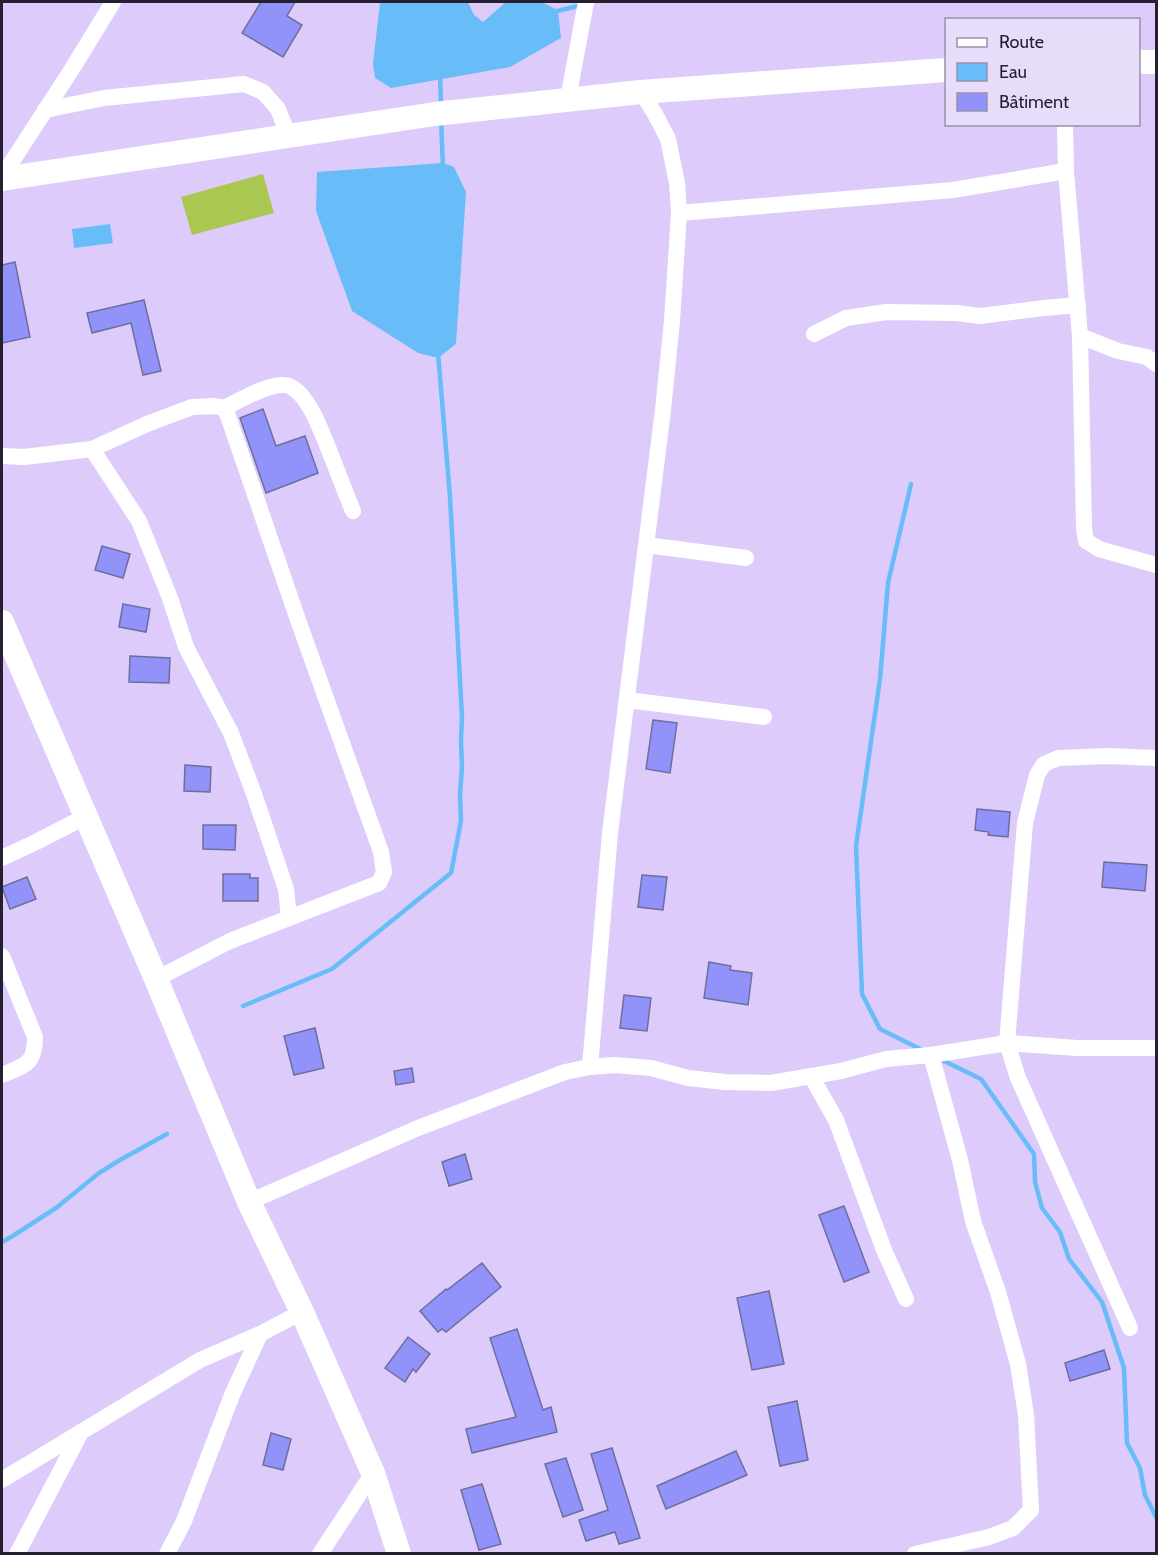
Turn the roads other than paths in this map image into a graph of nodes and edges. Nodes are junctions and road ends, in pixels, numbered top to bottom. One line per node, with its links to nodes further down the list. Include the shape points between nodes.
1 (113, 2): 8 (street)
2 (586, 2): 7 (street)
3 (1140, 62): 4 (main road)
4 (1156, 62)
5 (945, 70): 6 (main road)
6 (641, 92): 7 (main road); 13 (street, via 668,139)
7 (568, 99): 10 (main road)
8 (45, 110): 10 (street, via 104,98 244,84 263,92 278,109); 12 (street)
9 (1065, 126): 11 (street)
10 (288, 135): 12 (main road)
11 (1066, 171): 13 (street, via 953,189); 14 (street)
12 (2, 178)
13 (679, 213): 22 (street, via 670,343)
14 (1078, 305): 15 (street, via 980,316 886,312 846,318); 16 (street)
15 (814, 334)
16 (1080, 336): 17 (street, via 1147,357); 24 (street, via 1086,541 1099,549)
17 (1156, 364)
18 (224, 408): 19 (street, via 192,407); 21 (street, via 258,391 290,386 314,415); 31 (street, via 381,852 384,872 379,883)
19 (92, 449): 20 (street, via 24,458); 31 (street, via 139,521 186,647 231,734 286,889)
20 (2, 456)
21 (353, 511)
22 (646, 545): 23 (street); 26 (street)
23 (746, 558)
24 (1156, 565)
25 (2, 622): 29 (main road)
26 (627, 700): 27 (street); 37 (street, via 610,833)
27 (764, 717)
28 (1156, 758): 34 (street, via 1058,759 1044,764 1037,775 1025,823)
29 (85, 817): 30 (street); 33 (main road)
30 (2, 858)
31 (289, 918): 33 (street, via 230,940)
32 (2, 956): 38 (street, via 34,1037 35,1051 29,1062)
33 (156, 979): 40 (main road)
34 (1006, 1044): 35 (street); 36 (street); 43 (street)
35 (1156, 1048)
36 (931, 1055): 39 (street, via 886,1059); 52 (street, via 973,1221 1018,1364 1026,1415 1031,1510 1013,1528)
37 (590, 1067): 39 (street, via 651,1068 725,1082 771,1083); 40 (street, via 565,1072 418,1128)
38 (2, 1075)
39 (811, 1076): 41 (street, via 836,1120)
40 (249, 1202): 42 (main road)
41 (906, 1299)
42 (302, 1312): 44 (street); 46 (main road)
43 (1130, 1328)
44 (260, 1334): 45 (street, via 200,1360); 49 (street)
45 (81, 1431): 47 (street); 48 (street)
46 (373, 1473): 50 (street); 51 (main road)
47 (2, 1480)
48 (17, 1554)
49 (167, 1554)
50 (320, 1554)
51 (399, 1554)
52 (915, 1554)

